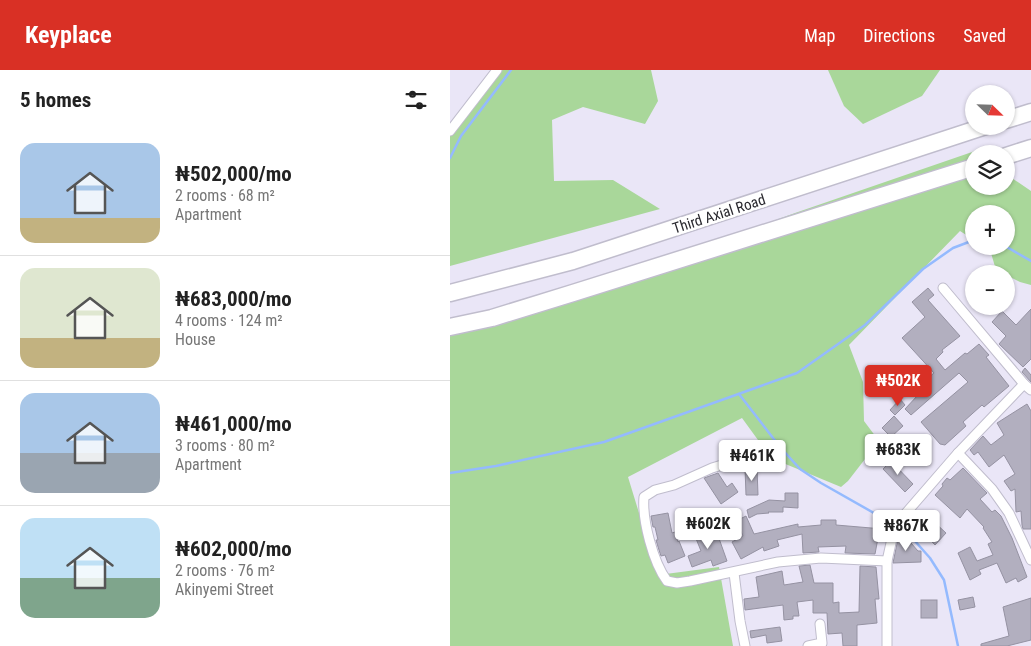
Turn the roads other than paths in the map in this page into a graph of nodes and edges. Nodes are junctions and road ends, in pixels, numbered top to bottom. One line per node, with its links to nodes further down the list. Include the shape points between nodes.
1 (497, 70): 4 (street)
2 (1031, 112): 3 (highway)
3 (1015, 117)
4 (450, 131)
5 (965, 133): 10 (highway, Third Axial Road, via 573,261)
6 (1031, 148): 7 (highway)
7 (1015, 153)
8 (965, 169): 11 (highway, Third Axial Road, via 492,318)
9 (943, 288): 12 (street)
10 (450, 293)
11 (450, 327)
12 (1028, 387): 13 (street)
13 (958, 453): 15 (street); 17 (street, via 992,489 1009,513)
14 (748, 457): 19 (street, via 712,468 644,497 650,542 667,581 677,583)
15 (906, 513)
16 (893, 534): 18 (street)
17 (1031, 560)
18 (887, 562): 19 (street, via 821,558 778,562); 23 (street)
19 (734, 573): 21 (street)
20 (820, 624): 22 (street, via 822,643)
21 (745, 646)
22 (808, 646)
23 (887, 646)

